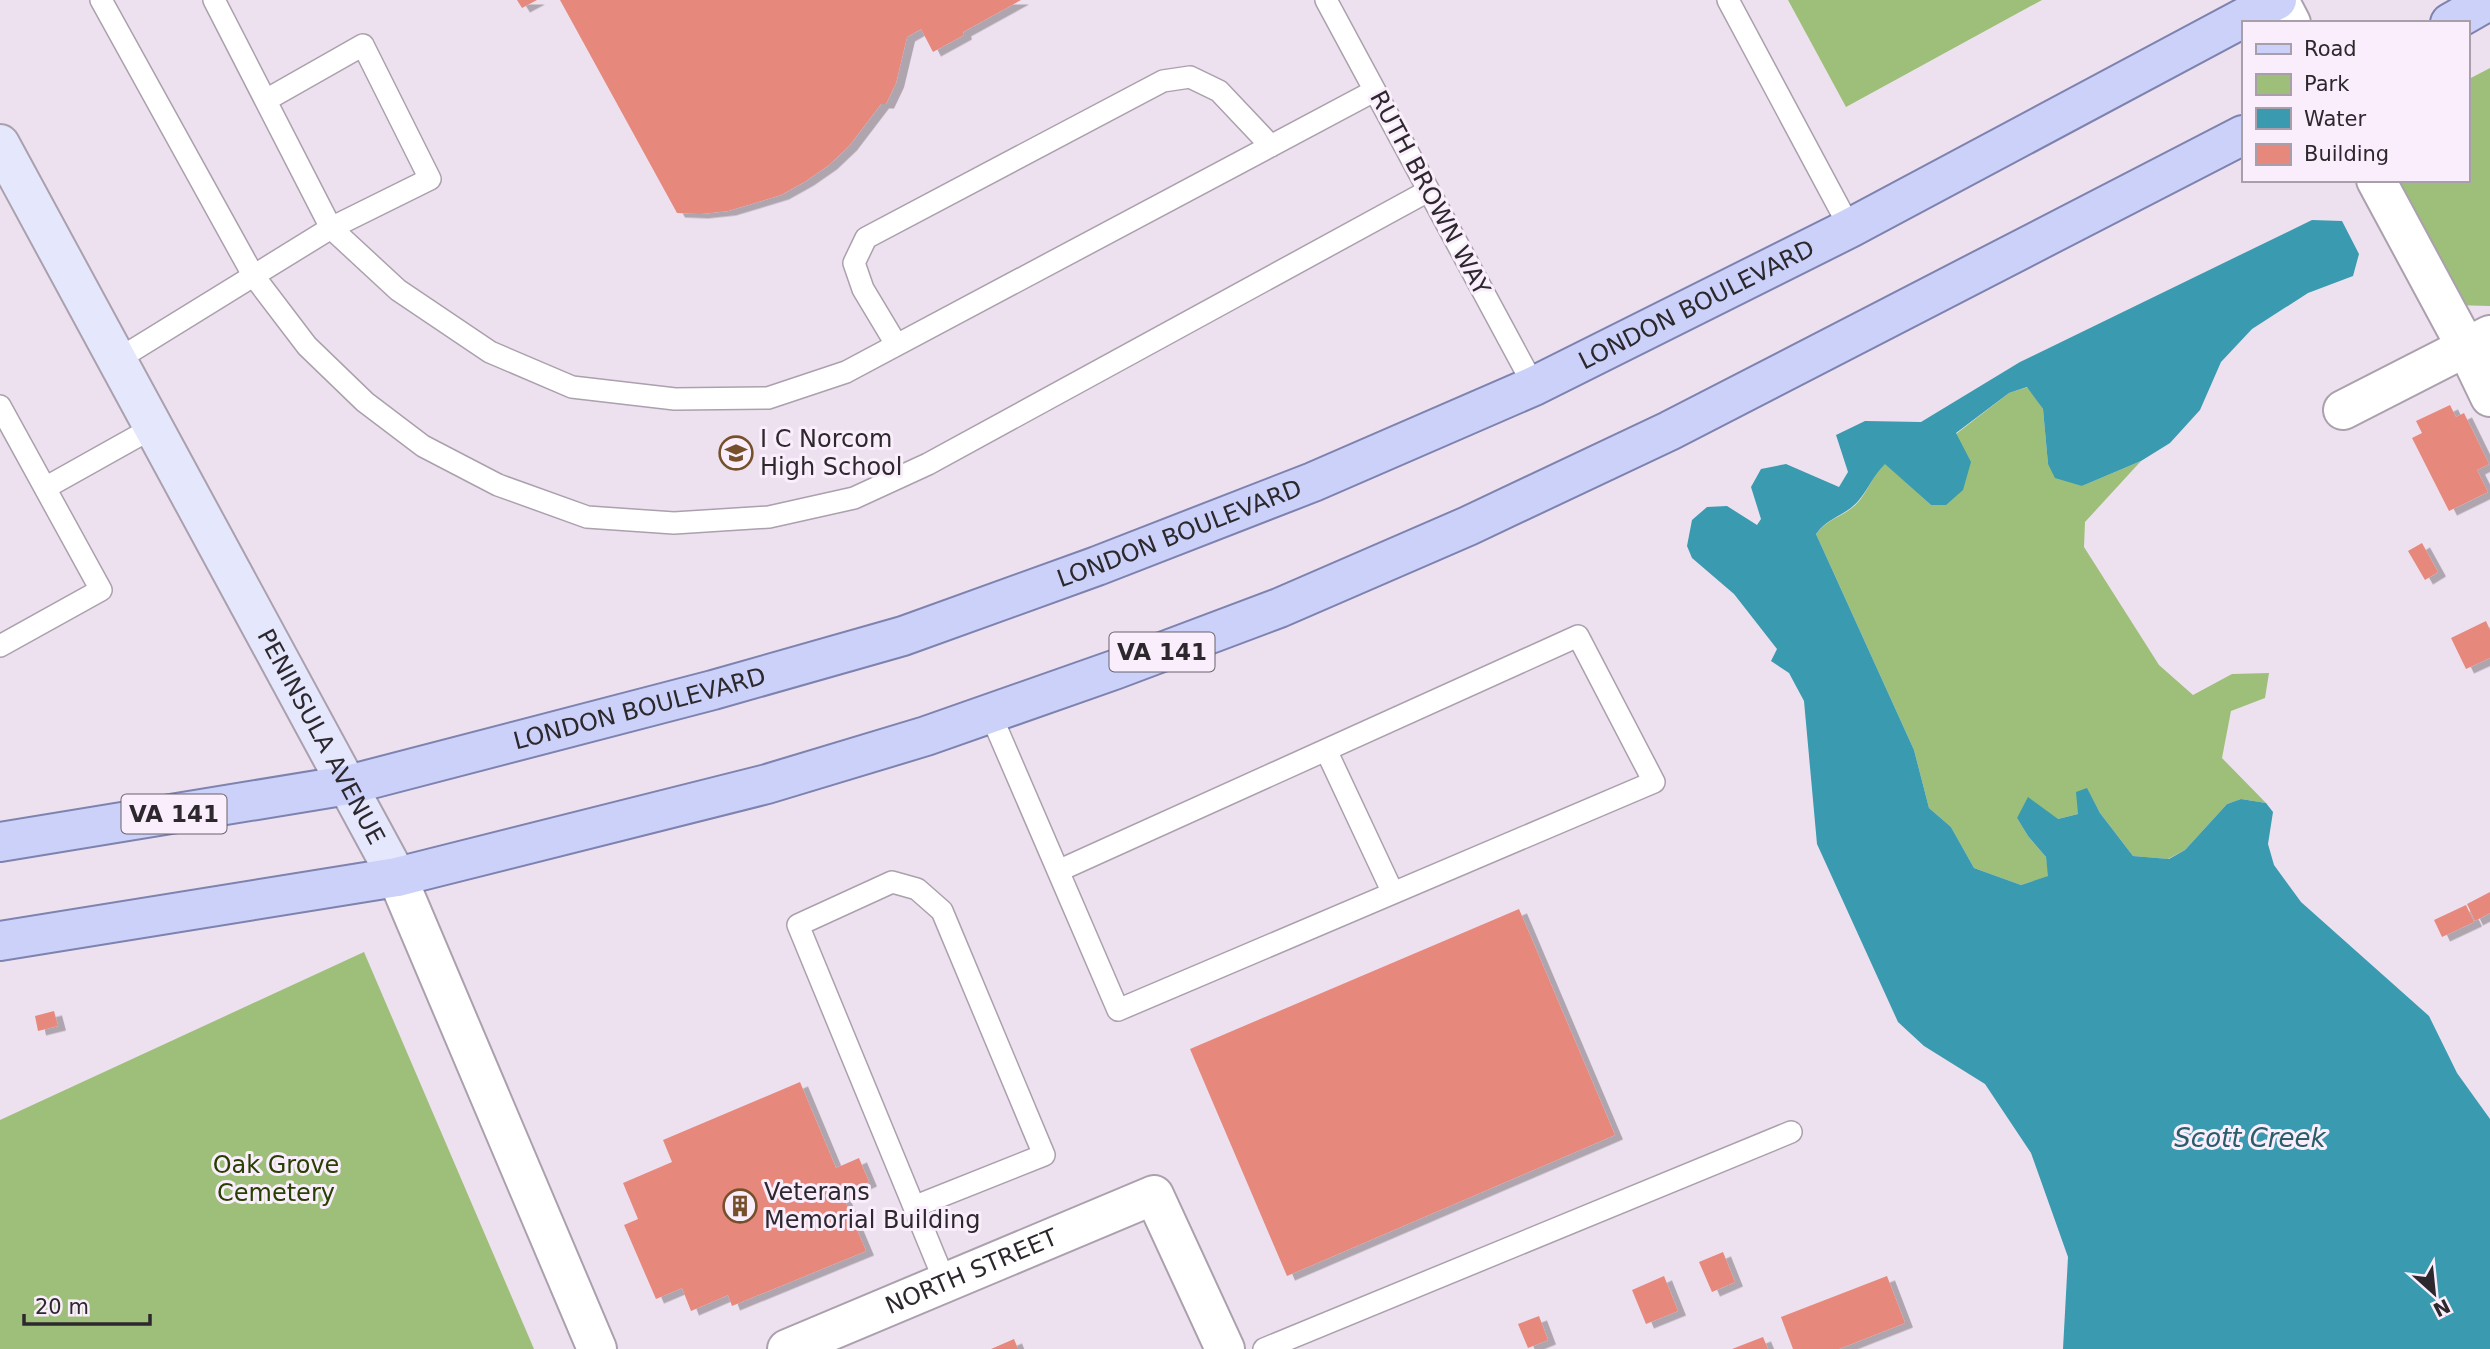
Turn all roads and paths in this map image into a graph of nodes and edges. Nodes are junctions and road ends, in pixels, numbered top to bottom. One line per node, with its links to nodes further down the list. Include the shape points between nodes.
1 (101, 0): 18 (lane)
2 (214, 0): 10 (lane)
3 (1326, 0): 9 (lane, RUTH BROWN WAY)
4 (1728, 0): 17 (lane)
5 (2278, 0): 7 (street); 17 (main road, LONDON BOULEVARD / VA 141)
6 (2490, 0): 8 (main road)
7 (2290, 21)
8 (2453, 21)
9 (1374, 91): 13 (lane); 15 (lane, RUTH BROWN WAY)
10 (266, 100): 16 (lane); 16 (lane, via 363,46 430,179)
11 (2242, 136): 29 (main road, VA 141, via 1669,431 1468,526 1279,608)
12 (0, 145): 21 (street, PENINSULA AVENUE)
13 (1271, 145): 20 (lane); 20 (lane, via 1219,91 1190,77 1163,81 866,237 855,264 863,289)
14 (2377, 182): 19 (street)
15 (1428, 191): 18 (lane, via 928,464 854,498 769,517 674,523 587,517 498,485 423,446 365,402 307,346); 22 (lane, RUTH BROWN WAY)
16 (331, 228): 18 (lane); 20 (lane, via 398,290 490,352 572,387 675,398 768,398 846,372)
17 (1850, 228): 22 (main road, LONDON BOULEVARD / VA 141)
18 (253, 275): 21 (lane)
19 (2478, 341): 23 (street); 25 (street)
20 (896, 344)
21 (117, 360): 26 (street, PENINSULA AVENUE)
22 (1534, 386): 31 (main road, LONDON BOULEVARD / VA 141, via 1313,482 903,636)
23 (2490, 397)
24 (0, 406): 27 (lane)
25 (2343, 410)
26 (154, 427): 27 (lane); 31 (street, PENINSULA AVENUE)
27 (45, 488): 28 (lane, via 101,590)
28 (0, 646)
29 (990, 713): 33 (lane); 34 (main road, VA 141, via 767,784)
30 (1326, 750): 33 (lane); 35 (lane); 35 (lane, via 1578,636 1654,782)
31 (348, 785): 32 (main road, LONDON BOULEVARD / VA 141); 34 (street, PENINSULA AVENUE)
32 (0, 842)
33 (1058, 871): 35 (lane, via 1118,1010)
34 (397, 877): 36 (main road, VA 141); 40 (street, PENINSULA AVENUE)
35 (1393, 893)
36 (0, 941)
37 (1791, 1132): 43 (lane)
38 (916, 1206): 38 (lane, via 798,925 892,882 917,889 942,911 1044,1155); 39 (lane)
39 (946, 1282): 41 (street, NORTH STREET); 42 (street, NORTH STREET, via 1154,1195)
40 (597, 1349)
41 (787, 1349)
42 (1225, 1349)
43 (1264, 1349)

